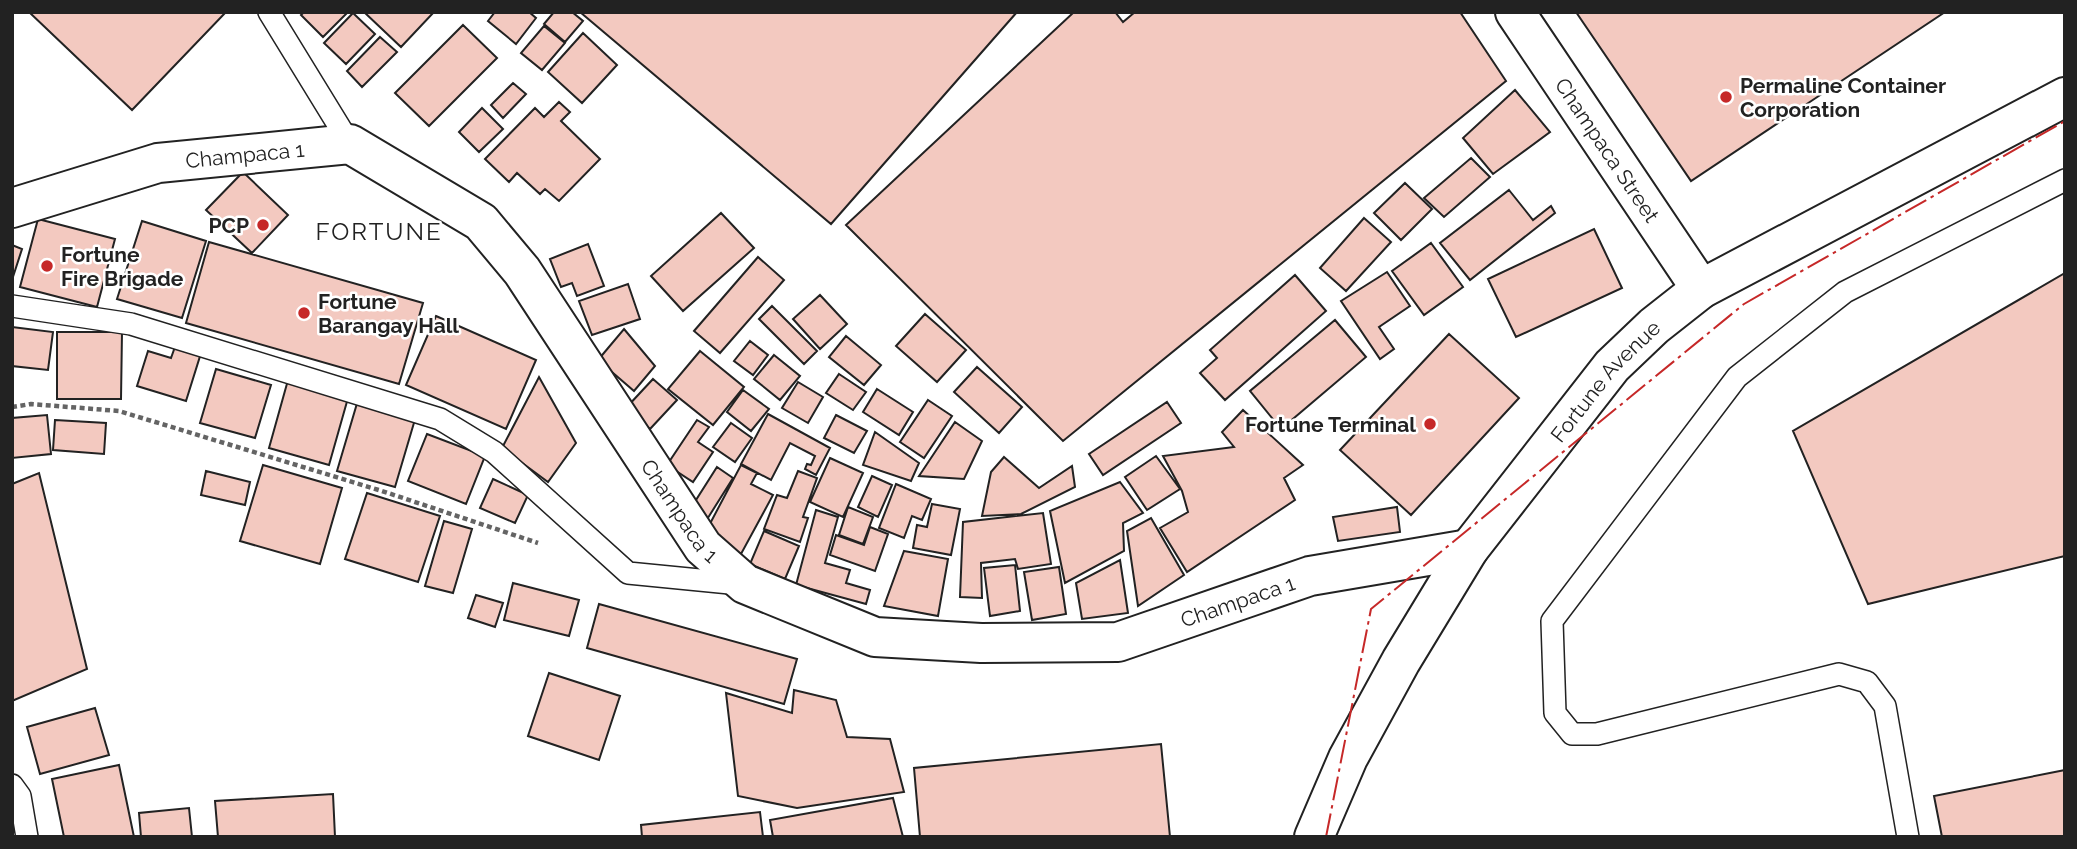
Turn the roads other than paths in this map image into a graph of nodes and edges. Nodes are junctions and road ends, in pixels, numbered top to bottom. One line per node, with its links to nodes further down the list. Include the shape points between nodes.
1 (269, 12): 4 (lane)
2 (1515, 12): 7 (street, Champaca Street)
3 (2065, 97): 7 (street, Fortune Avenue)
4 (350, 144): 6 (street, Champaca 1, via 158,163); 10 (street, Champaca 1, via 481,222 522,271 703,547)
5 (2065, 180): 14 (lane, via 1845,292 1737,377 1552,621 1555,713 1572,734 1597,734 1839,674 1867,682 1885,706)
6 (12, 208)
7 (1700, 289): 9 (street, Fortune Avenue, via 1612,366)
8 (12, 306): 10 (lane, via 131,324 440,419 494,452 628,573)
9 (1469, 549): 10 (street, Champaca 1, via 1310,576 1118,642 981,643 875,637); 13 (street, Fortune Avenue, via 1354,746)
10 (746, 584)
11 (12, 785): 12 (lane, via 20,796)
12 (27, 837)
13 (1314, 837)
14 (1908, 837)

